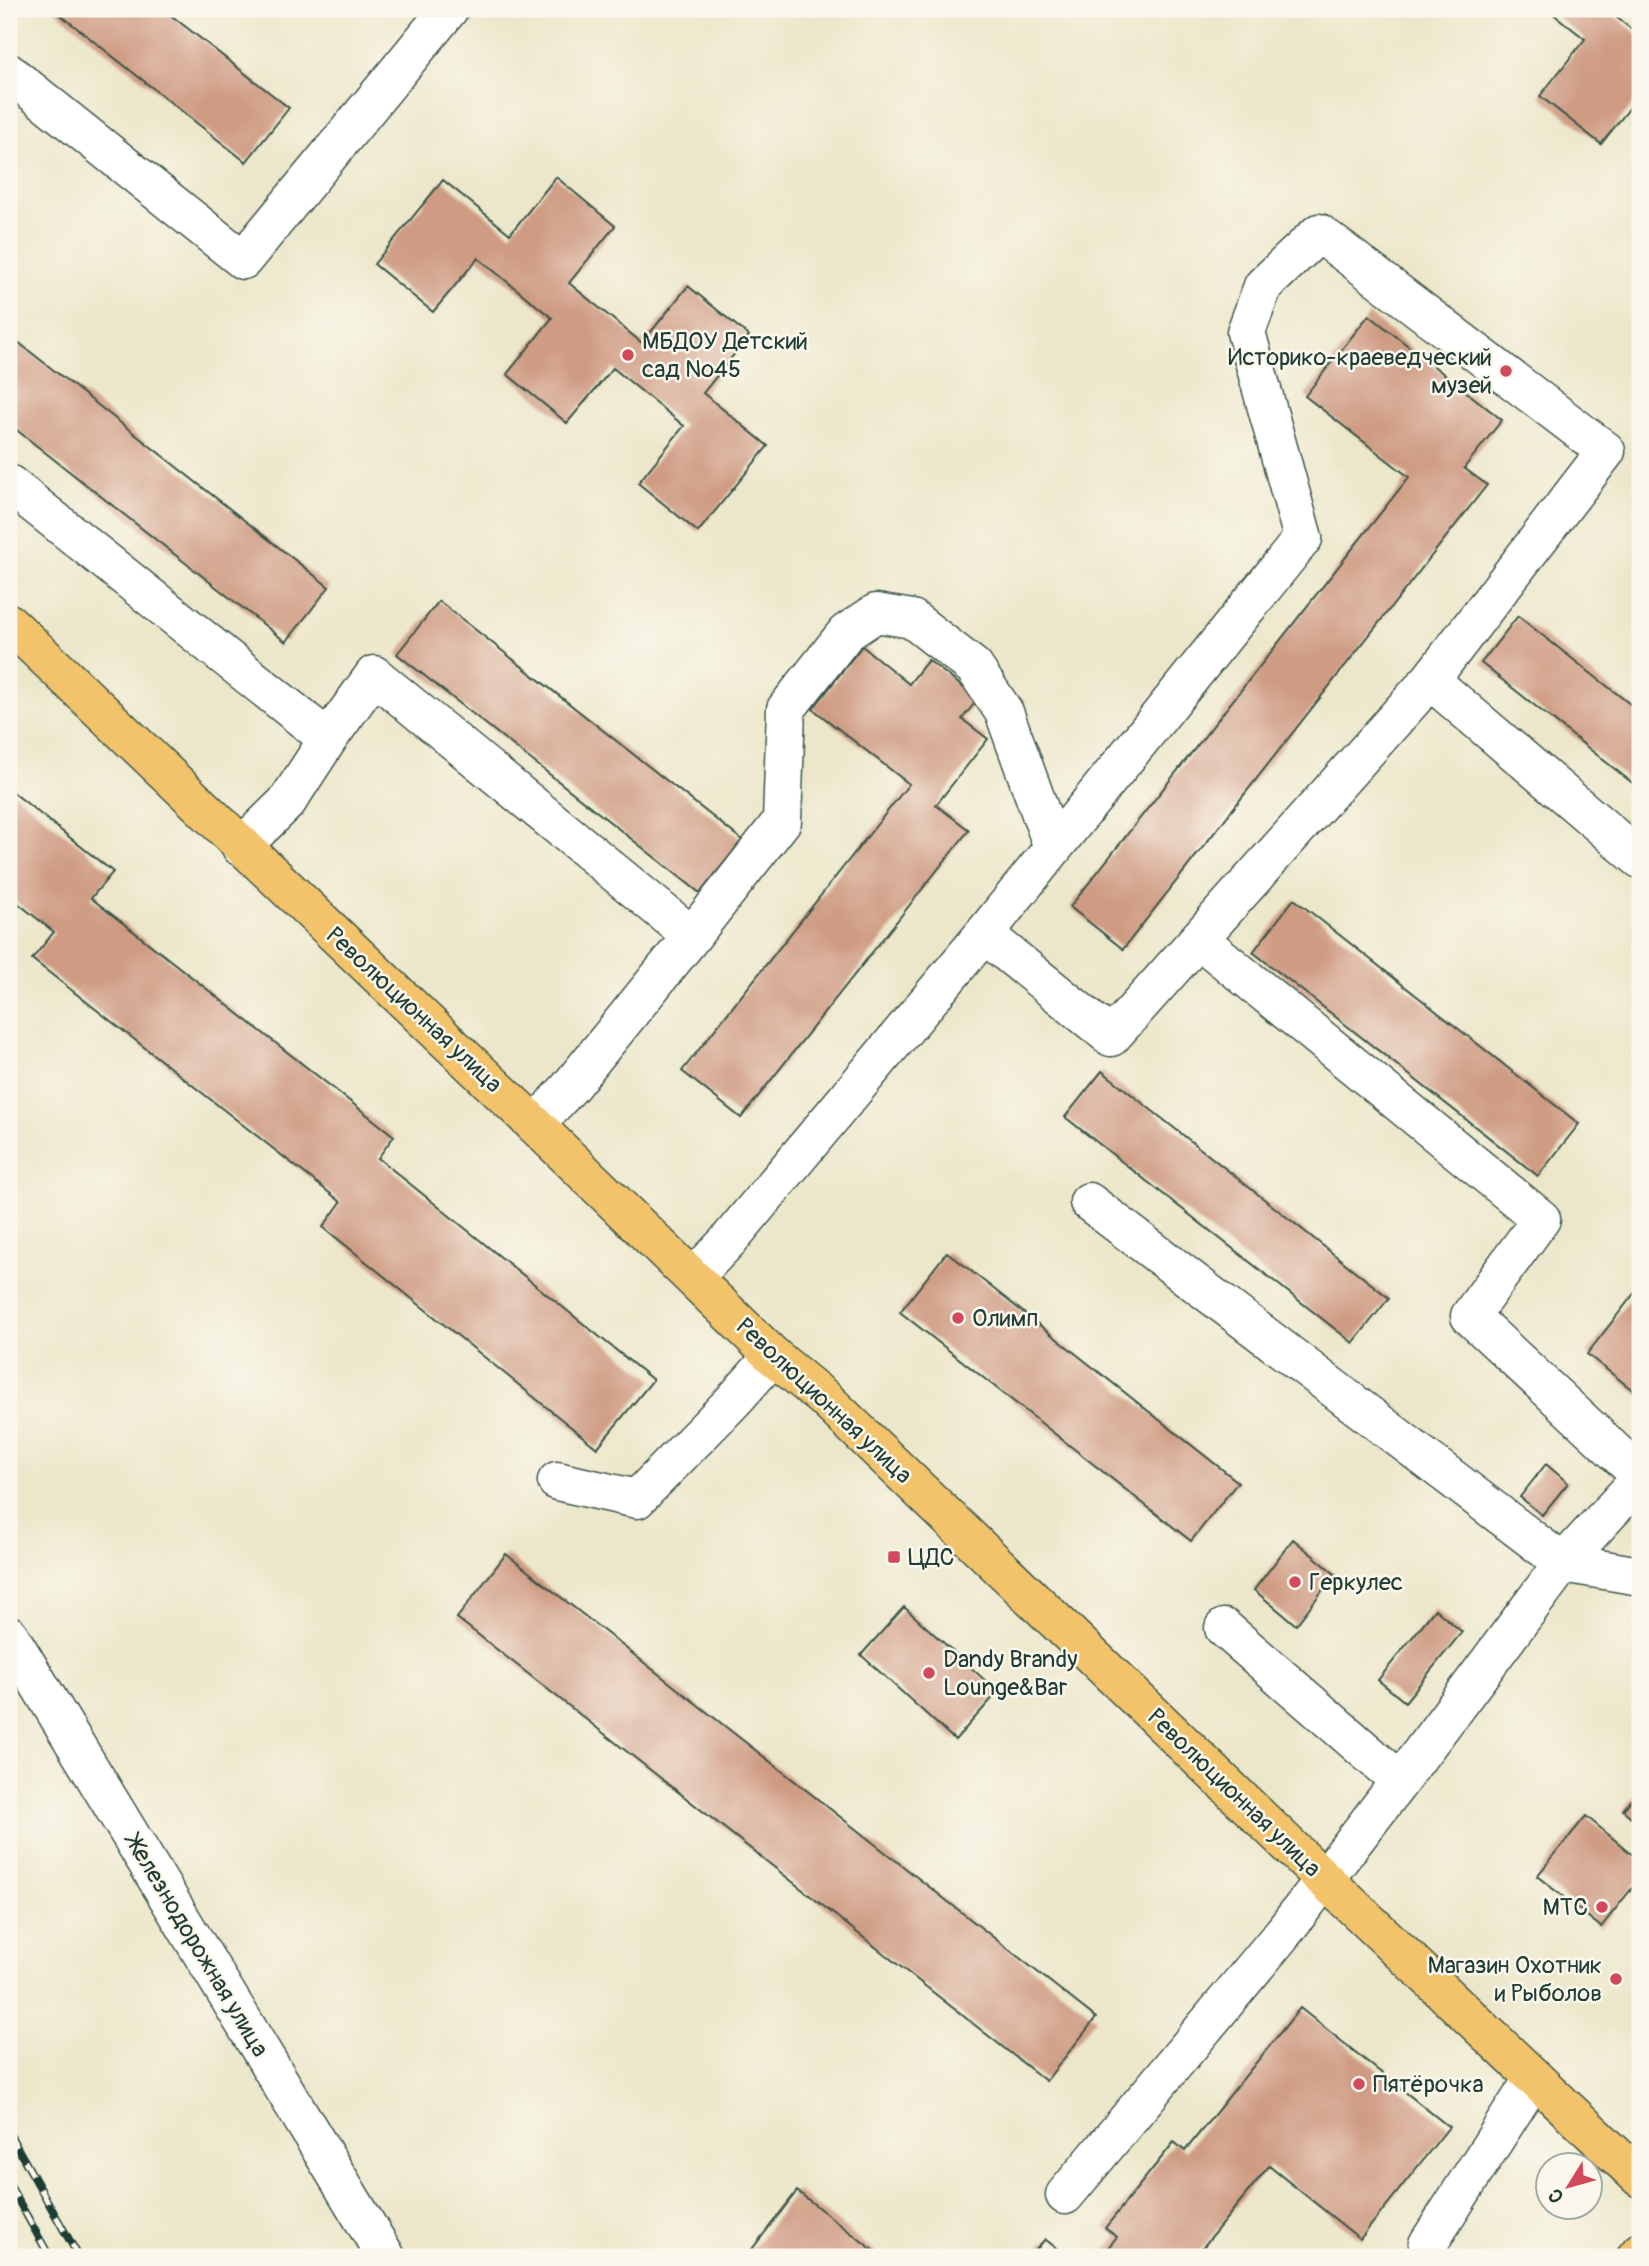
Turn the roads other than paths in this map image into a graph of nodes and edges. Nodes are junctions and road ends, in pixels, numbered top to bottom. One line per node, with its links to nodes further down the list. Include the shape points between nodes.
1 (441, 11): 2 (street, via 243,260)
2 (9, 73)
3 (9, 484): 6 (street)
4 (9, 624): 7 (main road, Революционная улица)
5 (1430, 680): 8 (street, via 1606,451 1320,233 1263,286 1246,332 1303,538); 9 (street); 12 (street)
6 (328, 740): 7 (street, via 287,802); 11 (street, via 374,675)
7 (241, 846): 13 (main road, Революционная улица)
8 (1053, 847): 10 (street); 11 (street, via 1004,712 974,667 912,619 876,612 846,633 786,709 782,821)
9 (1640, 859)
10 (984, 934): 12 (street, via 1111,1037); 15 (street)
11 (692, 936): 13 (street)
12 (1200, 940): 17 (street, via 1541,1219 1470,1316)
13 (536, 1125): 15 (main road, Революционная улица)
14 (1090, 1202): 19 (street)
15 (694, 1277): 16 (main road, Революционная улица)
16 (773, 1356): 18 (street, via 637,1499); 24 (main road, Революционная улица, via 834,1408)
17 (1640, 1477): 19 (street)
18 (557, 1481)
19 (1563, 1563): 20 (street); 23 (street)
20 (1640, 1576)
21 (1224, 1628): 23 (street)
22 (9, 1635): 30 (street, Железнодорожная улица)
23 (1400, 1781): 24 (street)
24 (1324, 1879): 25 (main road, Революционная улица); 27 (street)
25 (1534, 2078): 26 (main road, Революционная улица); 28 (street)
26 (1640, 2178)
27 (1065, 2195)
28 (1428, 2244)
29 (1640, 2252): 31 (main road)
30 (386, 2257)
31 (1636, 2257)

